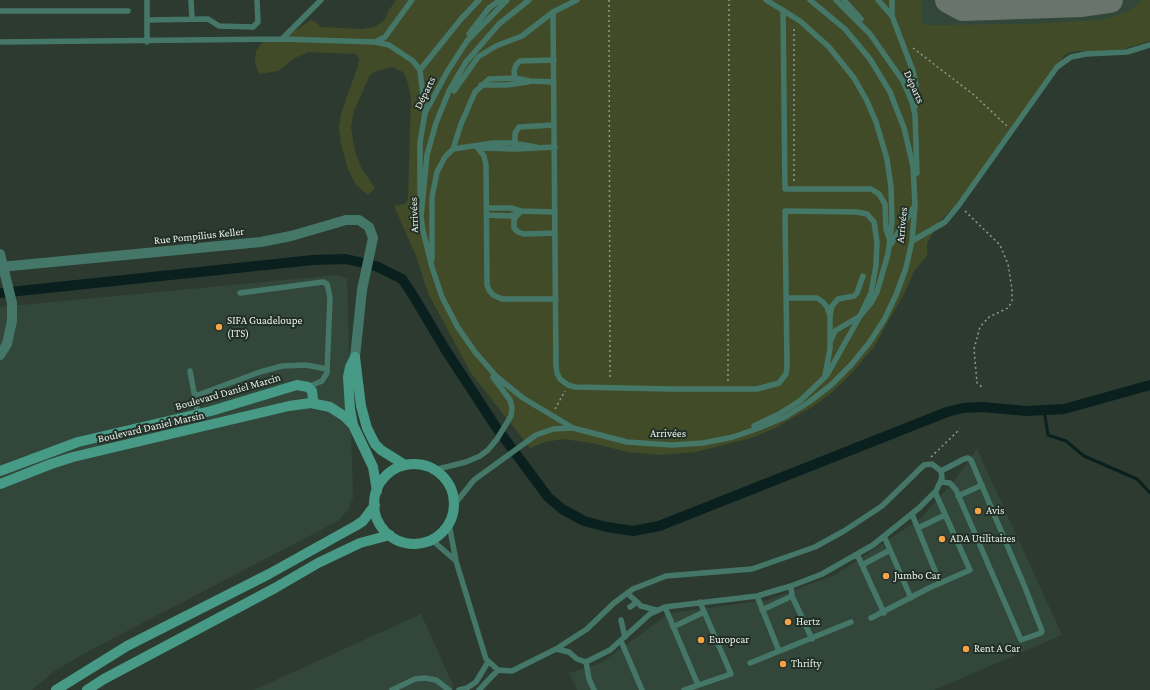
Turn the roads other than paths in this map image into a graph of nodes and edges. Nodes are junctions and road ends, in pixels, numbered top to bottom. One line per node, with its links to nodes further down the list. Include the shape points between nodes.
1 (147, 0): 23 (lane)
2 (191, 0): 22 (lane)
3 (257, 0): 22 (lane, via 258,22 253,27 219,26 208,19)
4 (322, 0): 24 (lane)
5 (412, 0): 27 (lane, via 385,37)
6 (479, 0): 30 (lane)
7 (507, 0): 16 (lane, Départs)
8 (529, 0): 35 (lane, Arrivées, via 499,24 466,62)
9 (577, 0): 20 (lane)
10 (766, 0): 17 (lane)
11 (810, 0): 44 (lane, Arrivées, via 845,30 870,59 890,92 904,128 913,166)
12 (836, 0): 15 (lane, Départs)
13 (878, 0): 21 (lane)
14 (892, 0): 21 (lane)
15 (843, 2): 37 (lane, Départs, via 870,34 903,81)
16 (500, 3): 36 (lane, Départs, via 467,41)
17 (783, 10): 51 (lane, via 829,47 854,78 867,101 884,144 888,167 891,187); 51 (lane, via 785,189 871,189 879,194 885,204 886,229)
18 (0, 11): 19 (lane)
19 (128, 11)
20 (553, 12): 29 (lane); 35 (lane, via 522,36 496,46 478,57)
21 (892, 16): 37 (lane, via 915,81)
22 (192, 19): 23 (lane)
23 (147, 20): 26 (lane)
24 (282, 39): 26 (lane); 27 (lane)
25 (0, 42): 26 (lane)
26 (147, 42)
27 (375, 42): 30 (lane, via 389,45)
28 (1150, 45): 52 (lane, via 1127,52 1071,57 1057,67 1013,132 945,222)
29 (554, 60): 31 (lane, via 520,61 514,71); 33 (lane)
30 (420, 70): 36 (lane)
31 (515, 78): 32 (lane); 34 (lane, via 489,79)
32 (530, 81): 33 (lane); 34 (lane)
33 (554, 82): 38 (lane)
34 (481, 85): 43 (lane, via 475,92)
35 (441, 111): 49 (lane, Arrivées, via 427,155)
36 (425, 113): 49 (lane, Départs, via 420,142)
37 (915, 115): 44 (lane, Départs)
38 (554, 125): 39 (lane, via 519,127 515,133); 42 (lane)
39 (515, 143): 40 (lane); 41 (lane)
40 (477, 147): 41 (lane, via 494,150); 43 (lane); 45 (lane, via 484,156 486,165)
41 (536, 147): 42 (lane)
42 (555, 147): 47 (lane)
43 (453, 150): 56 (lane, via 445,157 437,172 432,197)
44 (915, 205): 52 (lane, Arrivées); 53 (lane)
45 (487, 208): 46 (lane, via 512,208); 48 (lane)
46 (521, 211): 47 (lane); 48 (lane, via 510,216); 50 (lane, via 514,219 514,228 518,232)
47 (555, 212): 50 (lane)
48 (487, 215): 60 (lane, via 487,285 493,295 502,299)
49 (421, 217): 56 (lane, Arrivées)
50 (555, 233): 60 (lane)
51 (890, 240): 53 (lane)
52 (912, 241): 76 (lane, Arrivées, via 906,268 887,314 869,343 851,365 831,385 791,413)
53 (889, 248): 62 (lane, via 877,292)
54 (0, 254): 55 (street)
55 (2, 267): 65 (street, via 12,303 11,332); 66 (street, Rue Pompilius Keller, via 261,242 353,219 364,223 372,233 371,252 358,320)
56 (432, 267): 64 (lane, Arrivées, via 442,297 457,326)
57 (863, 276): 61 (lane, via 857,293 838,299 832,306)
58 (240, 293): 67 (lane, via 323,282 328,284 330,297)
59 (786, 298): 60 (lane, via 785,375 779,383 757,389 568,386 557,373); 61 (lane, via 817,298 823,302); 62 (lane, via 785,211 857,212 871,217 876,233 873,285)
60 (556, 299)
61 (830, 316): 63 (lane)
62 (860, 316): 63 (lane, via 835,331); 69 (lane)
63 (830, 342): 69 (lane, via 830,357)
64 (475, 352): 75 (lane, Arrivées, via 518,394); 78 (lane, via 510,400 512,408 508,421 497,439 480,456)
65 (0, 355)
66 (355, 357): 74 (street, via 348,377 348,398); 77 (street, via 361,406 367,428 381,450)
67 (327, 369): 70 (lane, via 322,381); 71 (lane, via 306,365 282,366)
68 (190, 371): 71 (lane)
69 (823, 379): 76 (lane, via 795,404)
70 (305, 386): 72 (street, via 313,395); 73 (street, Boulevard Daniel Marcin, via 291,386)
71 (195, 396): 73 (lane)
72 (311, 403): 74 (street, Boulevard Daniel Marsin, via 338,411); 82 (street, Boulevard Daniel Marsin, via 278,408 95,452 50,464)
73 (198, 414): 79 (street, Boulevard Daniel Marcin, via 78,442)
74 (353, 426): 84 (street, via 373,467)
75 (573, 428): 76 (lane, Arrivées, via 627,442 657,445 703,443); 87 (lane, via 553,429 526,442 474,480)
76 (732, 437)
77 (405, 466): 78 (street, via 420,465); 84 (street, via 391,472)
78 (434, 470): 87 (street, via 447,481)
79 (0, 471)
80 (942, 471): 81 (lane); 83 (lane, via 968,458); 102 (lane, via 932,464 924,465 882,506 815,547 752,569 666,576 652,580)
81 (941, 482): 85 (lane); 86 (lane, via 953,486)
82 (0, 484)
83 (982, 485): 86 (lane); 86 (lane, via 1041,633 1021,640)
84 (377, 491): 88 (street)
85 (935, 492): 89 (lane); 90 (lane)
86 (958, 496)
87 (454, 504): 91 (street)
88 (374, 505): 93 (street, via 379,522); 127 (street, via 370,513 357,525 269,574 127,646)
89 (912, 514): 92 (lane); 94 (lane)
90 (945, 515): 92 (lane); 100 (lane, via 970,570)
91 (449, 524): 95 (street); 98 (lane)
92 (918, 528): 100 (lane)
93 (390, 535): 95 (street, via 399,541 410,543); 128 (street, via 360,543 318,564)
94 (884, 536): 96 (lane); 97 (lane)
95 (432, 540): 98 (lane)
96 (890, 550): 99 (lane); 105 (lane)
97 (857, 554): 99 (lane); 101 (lane, via 822,574)
98 (456, 561): 122 (lane, via 482,651)
99 (862, 565): 113 (lane)
100 (940, 583): 105 (lane)
101 (791, 586): 103 (lane); 104 (lane)
102 (628, 593): 106 (lane); 120 (lane)
103 (757, 596): 107 (lane); 111 (lane)
104 (792, 596): 111 (lane); 119 (lane)
105 (911, 598): 113 (lane)
106 (637, 602): 108 (lane); 110 (lane, via 641,606)
107 (700, 602): 109 (lane); 112 (lane)
108 (630, 607)
109 (665, 607): 110 (lane); 117 (lane)
110 (656, 610): 118 (lane)
111 (762, 610): 121 (lane)
112 (704, 612): 117 (lane); 126 (lane, via 731,674)
113 (884, 612): 114 (lane)
114 (871, 618)
115 (621, 620): 118 (lane)
116 (851, 622): 119 (lane)
117 (673, 627): 126 (lane)
118 (623, 639): 123 (lane, via 610,650); 135 (lane)
119 (812, 639): 121 (lane)
120 (556, 649): 123 (lane, via 569,652); 125 (lane, via 521,668)
121 (779, 651): 124 (lane)
122 (488, 662): 125 (lane); 132 (lane, via 476,682)
123 (586, 662): 134 (lane)
124 (750, 663)
125 (498, 670): 133 (lane)
126 (698, 685): 136 (lane)
127 (56, 690)
128 (87, 690)
129 (392, 690): 130 (lane, via 415,679 425,678 436,680)
130 (449, 690): 131 (lane)
131 (456, 690)
132 (459, 690)
133 (479, 690)
134 (594, 690)
135 (642, 690)
136 (684, 690)

